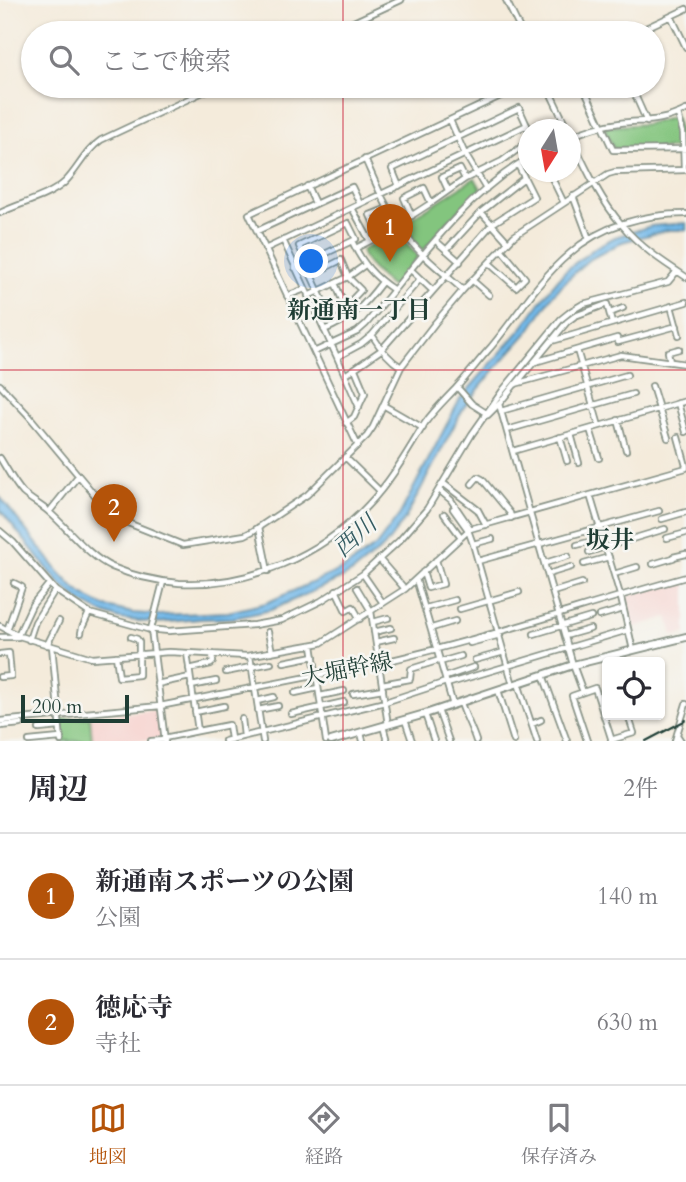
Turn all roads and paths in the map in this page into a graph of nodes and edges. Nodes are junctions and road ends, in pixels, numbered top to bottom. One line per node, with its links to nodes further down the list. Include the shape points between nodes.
1 (401, 0): 5 (street)
2 (506, 0): 6 (street)
3 (686, 9): 4 (street)
4 (671, 16): 7 (street); 8 (street)
5 (356, 21)
6 (516, 21)
7 (660, 21)
8 (686, 47)
9 (191, 98): 51 (street, via 101,141 65,182)
10 (497, 98): 18 (street)
11 (553, 98): 17 (street)
12 (589, 98): 20 (street)
13 (636, 98): 19 (street)
14 (686, 110): 15 (street)
15 (678, 114): 19 (street); 23 (street)
16 (524, 119): 24 (street, via 519,108)
17 (563, 119)
18 (450, 120): 24 (street); 29 (street)
19 (647, 122): 20 (street)
20 (602, 125): 22 (street); 26 (street, via 613,150)
21 (518, 131): 27 (street)
22 (581, 132)
23 (685, 133): 26 (street)
24 (458, 137): 27 (street); 39 (street, via 392,169)
25 (518, 149): 32 (street)
26 (685, 149): 31 (street)
27 (465, 154): 32 (street); 39 (street)
28 (581, 157): 37 (street)
29 (365, 159): 38 (street); 42 (street)
30 (518, 164): 40 (street)
31 (685, 170): 37 (street, via 615,172)
32 (476, 174): 33 (street); 40 (street)
33 (465, 179): 41 (street); 41 (street, via 460,169 442,177)
34 (519, 182): 50 (street)
35 (526, 182): 55 (street, via 534,197)
36 (555, 182): 45 (street)
37 (593, 182): 43 (street); 56 (street)
38 (307, 186): 44 (street); 57 (street, via 249,214)
39 (399, 186): 42 (street)
40 (486, 189): 62 (street)
41 (448, 191): 47 (street)
42 (381, 194): 46 (street); 49 (street)
43 (573, 196): 45 (street); 59 (street)
44 (315, 203): 46 (street, via 352,187); 57 (street)
45 (564, 203): 64 (street)
46 (360, 204): 48 (street)
47 (431, 204): 53 (street); 53 (street, via 424,188 404,198)
48 (352, 208): 60 (street); 63 (street)
49 (388, 208): 54 (street); 58 (street, via 370,215)
50 (481, 212): 55 (street); 68 (street)
51 (0, 213)
52 (686, 214): 56 (street, via 659,215)
53 (412, 216): 54 (street)
54 (398, 224): 58 (street); 69 (street)
55 (492, 224): 64 (street); 70 (street)
56 (622, 226): 59 (street); 76 (street)
57 (257, 232): 66 (street)
58 (380, 236): 63 (street)
59 (589, 239): 121 (street, via 554,269)
60 (283, 240): 66 (street); 74 (street)
61 (352, 241): 65 (street); 72 (street); 72 (street, via 356,239 348,223 299,246)
62 (436, 241): 68 (street); 69 (street)
63 (370, 242): 65 (street)
64 (508, 242): 67 (street)
65 (356, 248): 73 (street)
66 (265, 249): 90 (street)
67 (502, 249): 71 (street); 71 (street, via 525,278 516,288)
68 (446, 250): 70 (street)
69 (424, 255): 75 (street); 77 (street)
70 (460, 262): 77 (street)
71 (489, 262): 81 (street)
72 (307, 263): 74 (street)
73 (365, 265): 78 (street); 82 (street)
74 (295, 268): 84 (street)
75 (410, 270): 80 (street); 85 (street)
76 (677, 271): 79 (street); 131 (street, via 668,282 571,310)
77 (447, 276): 86 (street); 88 (street)
78 (348, 277): 83 (street); 87 (street, via 341,260 311,275); 94 (street, via 361,290)
79 (686, 277)
80 (420, 279): 88 (street); 100 (street)
81 (472, 281): 86 (street); 89 (street)
82 (382, 282): 85 (street); 99 (street, via 356,313)
83 (335, 284): 87 (street); 94 (street)
84 (304, 289): 90 (street); 91 (street)
85 (394, 290): 103 (street, via 366,324)
86 (463, 290): 113 (street)
87 (318, 291): 91 (street); 94 (street, via 330,316)
88 (433, 291): 105 (street)
89 (489, 295)
90 (287, 296): 107 (street)
91 (308, 296): 99 (street)
92 (686, 302): 93 (street)
93 (671, 306): 97 (street); 98 (street)
94 (345, 307)
95 (623, 308): 96 (street)
96 (610, 313): 97 (street); 102 (street, via 607,304 575,316)
97 (612, 323): 102 (street)
98 (677, 326): 101 (street); 106 (street)
99 (324, 330): 103 (street)
100 (372, 335): 105 (street); 108 (street)
101 (679, 335)
102 (551, 341): 109 (street)
103 (331, 344): 107 (street); 108 (street)
104 (679, 349): 110 (street, via 668,352)
105 (381, 350): 113 (street); 114 (street)
106 (577, 350): 109 (street); 112 (street)
107 (314, 352): 133 (street)
108 (338, 357): 115 (street)
109 (534, 362): 117 (street)
110 (670, 362): 111 (street); 112 (street, via 621,355)
111 (686, 364)
112 (582, 366): 117 (street); 119 (street)
113 (401, 367): 126 (street)
114 (355, 369): 115 (street); 128 (street, via 365,393)
115 (345, 375): 128 (street)
116 (627, 375): 119 (street)
117 (515, 384): 125 (street)
118 (0, 385): 152 (street)
119 (587, 386): 127 (street); 130 (street)
120 (652, 386): 129 (street)
121 (457, 387): 131 (street); 135 (street)
122 (633, 394): 127 (street)
123 (686, 401): 124 (street)
124 (678, 402): 129 (street); 138 (street)
125 (499, 404): 130 (street); 131 (street)
126 (383, 405): 135 (street); 143 (street)
127 (593, 406): 134 (street); 137 (street)
128 (359, 407): 133 (street)
129 (659, 408): 132 (street); 141 (street)
130 (501, 411): 137 (street)
131 (485, 415): 153 (street)
132 (618, 420): 134 (street); 144 (street)
133 (346, 423): 143 (street)
134 (599, 426): 136 (street)
135 (423, 428): 156 (street)
136 (590, 428): 139 (street); 148 (street)
137 (507, 430): 145 (street)
138 (686, 432)
139 (571, 434): 140 (street); 150 (street)
140 (560, 437): 145 (street); 149 (street)
141 (668, 438)
142 (678, 438): 151 (street)
143 (358, 446): 146 (street)
144 (626, 450)
145 (513, 451): 161 (street)
146 (345, 457): 156 (street); 167 (street, via 307,495)
147 (0, 458): 160 (street, via 23,492)
148 (599, 458)
149 (567, 461)
150 (579, 463)
151 (686, 467): 157 (street)
152 (78, 476): 160 (street); 167 (street, via 113,517 183,545 245,535)
153 (443, 483): 155 (street); 166 (street, via 478,510)
154 (472, 484): 164 (street, via 478,477 482,479)
155 (439, 490): 170 (street); 185 (street)
156 (380, 491): 193 (street, via 330,538)
157 (590, 495): 161 (street); 168 (street)
158 (453, 509): 170 (street)
159 (659, 511): 168 (street)
160 (49, 512): 200 (street, via 112,567)
161 (530, 512): 164 (street); 178 (street)
162 (686, 512): 165 (street)
163 (444, 514): 173 (street)
164 (511, 517): 166 (street)
165 (662, 519)
166 (486, 525): 170 (street)
167 (259, 527): 193 (street)
168 (600, 528): 174 (street); 178 (street)
169 (665, 529): 180 (street)
170 (469, 530): 173 (street); 177 (street)
171 (0, 531): 203 (street)
172 (686, 533): 175 (street)
173 (461, 537): 186 (street)
174 (603, 538): 179 (street); 180 (street)
175 (667, 538)
176 (492, 539): 177 (street)
177 (473, 544): 187 (street)
178 (539, 544): 187 (street); 188 (street)
179 (577, 545)
180 (606, 546): 181 (street); 184 (street)
181 (589, 552)
182 (686, 554): 190 (street)
183 (568, 556): 188 (street)
184 (609, 557): 189 (street); 197 (street)
185 (380, 560): 195 (street); 205 (street)
186 (436, 560): 194 (street); 194 (street, via 443,584 428,588)
187 (478, 561): 212 (street)
188 (545, 563): 196 (street)
189 (584, 564)
190 (653, 565)
191 (571, 567): 196 (street)
192 (637, 567): 197 (street)
193 (268, 571): 200 (street, via 202,584)
194 (423, 572): 199 (street)
195 (363, 574): 207 (street); 213 (street)
196 (548, 574): 209 (street)
197 (614, 574): 210 (street)
198 (686, 577): 210 (street, 大堀幹線)
199 (416, 579): 205 (street); 214 (street)
200 (163, 582): 229 (street)
201 (14, 583): 234 (street, via 22,587)
202 (582, 583): 209 (street)
203 (49, 584): 206 (street); 240 (street, via 32,605)
204 (357, 588): 217 (street)
205 (405, 589): 213 (street)
206 (55, 590): 218 (street); 246 (street)
207 (337, 590): 222 (street, via 346,611 353,607); 229 (street, via 282,620 169,631)
208 (519, 592): 212 (street)
209 (553, 592): 219 (street)
210 (620, 596): 216 (street); 219 (street, 大堀幹線)
211 (455, 600): 214 (street)
212 (489, 600): 215 (street); 238 (street)
213 (383, 603): 217 (street)
214 (426, 608): 231 (street)
215 (460, 609)
216 (623, 609): 220 (street); 233 (street)
217 (371, 611): 222 (street); 226 (street)
218 (89, 613): 229 (street); 237 (street)
219 (559, 613): 227 (street); 238 (street, 大堀幹線)
220 (599, 616)
221 (591, 617): 227 (street)
222 (360, 618): 249 (street)
223 (388, 618): 226 (street)
224 (59, 621): 250 (street)
225 (455, 621): 231 (street)
226 (373, 622): 236 (street)
227 (562, 625): 239 (street); 241 (street)
228 (0, 626): 234 (street)
229 (151, 627): 256 (street)
230 (391, 628): 236 (street)
231 (432, 628): 252 (street)
232 (590, 629): 241 (street)
233 (628, 629): 251 (street); 253 (street)
234 (7, 630): 240 (street)
235 (268, 632): 254 (street)
236 (374, 632): 247 (street)
237 (81, 633)
238 (499, 633): 248 (street); 252 (street, 大堀幹線); 255 (street)
239 (534, 634)
240 (19, 636): 242 (street); 246 (street)
241 (565, 636): 251 (street)
242 (0, 637)
243 (131, 637): 259 (street, via 138,640)
244 (686, 637): 253 (main road)
245 (394, 638): 247 (street)
246 (29, 640): 250 (street)
247 (376, 642): 271 (street)
248 (470, 643)
249 (312, 645): 254 (street); 263 (street)
250 (50, 646): 261 (street, via 92,658); 312 (street)
251 (568, 647): 272 (street); 273 (street)
252 (437, 648): 268 (street); 271 (street, 大堀幹線)
253 (633, 650): 265 (main road)
254 (272, 652): 262 (street)
255 (504, 652): 266 (street); 273 (street)
256 (153, 653): 257 (street); 259 (street); 284 (street)
257 (187, 653): 260 (street); 276 (street)
258 (0, 654): 280 (street, via 9,653 11,676)
259 (139, 654): 261 (street); 261 (street, via 139,675 121,677)
260 (212, 654): 262 (street); 276 (street, via 211,664)
261 (116, 656)
262 (250, 656): 274 (street)
263 (314, 656): 269 (street); 278 (street)
264 (460, 656): 268 (street)
265 (615, 657)
266 (475, 660)
267 (602, 660): 272 (main road)
268 (440, 661): 283 (street); 287 (street, via 411,669 410,679)
269 (284, 662)
270 (271, 663): 274 (street)
271 (379, 663): 278 (street, 大堀幹線); 287 (street)
272 (573, 665): 279 (main road); 292 (street)
273 (508, 666): 283 (street); 285 (street)
274 (252, 667): 277 (street); 288 (street)
275 (474, 667): 283 (street)
276 (189, 669): 281 (street)
277 (226, 672)
278 (316, 675): 288 (street, 大堀幹線); 289 (street)
279 (543, 675): 285 (main road); 348 (street)
280 (0, 677)
281 (190, 677): 284 (street); 286 (street)
282 (216, 681): 286 (street)
283 (446, 681): 300 (street); 301 (street)
284 (157, 684): 303 (street)
285 (515, 684): 290 (main road); 320 (street)
286 (191, 686): 297 (street)
287 (383, 686): 294 (street); 300 (street)
288 (255, 687): 297 (street, 大堀幹線); 298 (street)
289 (318, 688): 293 (street); 295 (street)
290 (498, 690): 301 (main road); 346 (street)
291 (344, 691): 295 (street)
292 (583, 692): 333 (street, via 572,696); 334 (street, via 595,688)
293 (295, 693)
294 (353, 694)
295 (320, 696): 306 (street)
296 (274, 697): 298 (street)
297 (193, 699): 303 (street, 大堀幹線); 309 (street)
298 (257, 701): 307 (street)
299 (344, 702): 306 (street)
300 (385, 702): 313 (street); 321 (street)
301 (457, 704): 308 (main road); 345 (street)
302 (686, 704): 329 (street)
303 (160, 706): 312 (street, 大堀幹線); 332 (street)
304 (224, 706): 309 (street)
305 (278, 706): 307 (street)
306 (321, 706): 310 (street); 313 (street)
307 (258, 710): 326 (street)
308 (438, 710): 311 (main road); 344 (street)
309 (195, 712): 325 (street)
310 (291, 714)
311 (425, 714): 316 (main road); 343 (street)
312 (58, 716): 315 (street, 大堀幹線); 323 (street)
313 (323, 717): 326 (street); 339 (street)
314 (242, 719): 328 (street)
315 (0, 720)
316 (405, 720): 321 (main road); 342 (street)
317 (541, 720): 320 (street)
318 (630, 720): 334 (street, via 634,733)
319 (21, 724): 322 (street)
320 (532, 724): 347 (street)
321 (385, 725): 327 (main road); 341 (street)
322 (0, 726)
323 (59, 727): 324 (street); 331 (street)
324 (39, 729)
325 (198, 731): 330 (street, via 229,725); 332 (street)
326 (261, 732): 328 (street); 338 (street)
327 (361, 733): 339 (main road); 340 (street)
328 (244, 736): 330 (street)
329 (676, 738): 350 (street)
330 (231, 739): 337 (street)
331 (60, 740): 335 (street)
332 (164, 740): 336 (street)
333 (587, 740): 349 (street)
334 (612, 740)
335 (29, 741)
336 (151, 741)
337 (225, 741)
338 (263, 741)
339 (328, 741)
340 (363, 741)
341 (387, 741)
342 (412, 741)
343 (434, 741)
344 (449, 741)
345 (476, 741)
346 (514, 741)
347 (537, 741)
348 (567, 741)
349 (578, 741)
350 (681, 741)

